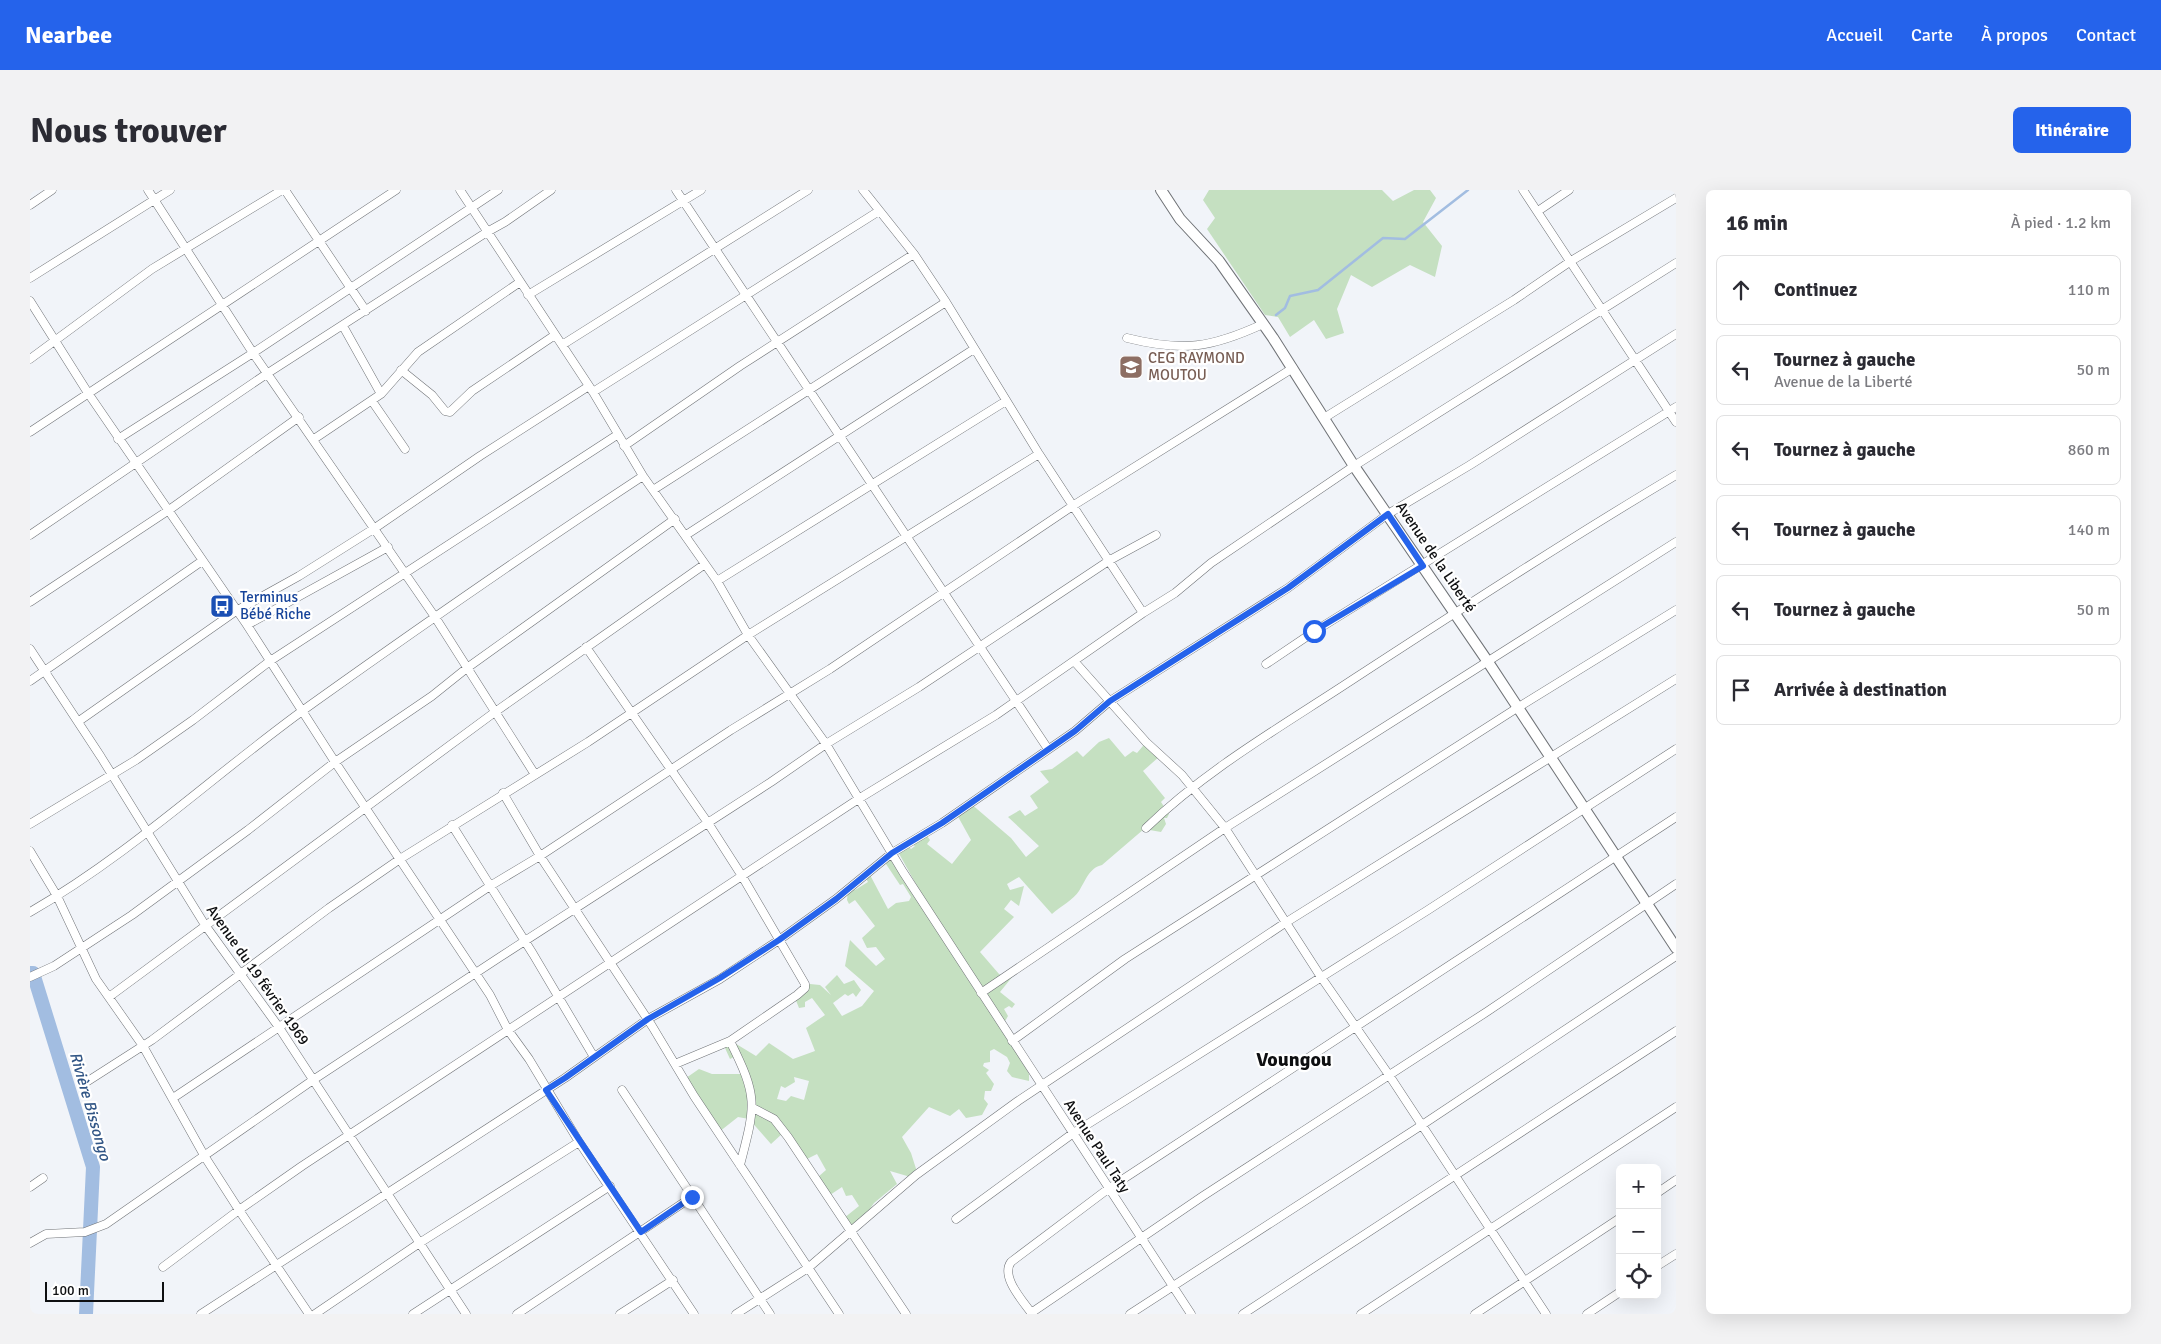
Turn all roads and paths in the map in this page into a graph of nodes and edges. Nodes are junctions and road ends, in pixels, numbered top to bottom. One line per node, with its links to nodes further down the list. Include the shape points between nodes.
1 (52, 190): 19 (street)
2 (148, 190): 17 (street)
3 (170, 190): 17 (street)
4 (283, 190): 24 (street); 25 (street)
5 (396, 190): 24 (street)
6 (460, 190): 20 (street, Avenue Paul Taty)
7 (498, 190): 20 (street)
8 (551, 190): 23 (street)
9 (676, 190): 18 (street)
10 (701, 190): 18 (street)
11 (808, 190): 26 (street)
12 (863, 190): 21 (street)
13 (1162, 190): 40 (street, Avenue de la Liberté, via 1180,219 1219,261)
14 (1523, 190): 22 (street)
15 (1569, 190): 22 (street)
16 (1676, 198): 28 (street)
17 (155, 201): 25 (street); 30 (street)
18 (684, 201): 26 (street); 33 (street)
19 (30, 205)
20 (472, 207): 23 (street, Avenue Paul Taty); 32 (street)
21 (879, 211): 27 (street); 34 (street)
22 (1538, 211): 28 (street)
23 (486, 232): 31 (street, Avenue Paul Taty); 39 (street)
24 (320, 241): 32 (street); 37 (street)
25 (185, 248): 37 (street); 45 (street)
26 (713, 248): 34 (street); 47 (street)
27 (914, 254): 36 (street); 46 (street)
28 (1571, 261): 38 (street); 63 (street)
29 (1676, 264): 38 (street)
30 (30, 278)
31 (520, 282): 33 (street, Avenue Paul Taty); 53 (street, via 431,342)
32 (352, 287): 39 (street); 49 (street)
33 (528, 295): 43 (street, Avenue Paul Taty)
34 (746, 296): 46 (street); 55 (street)
35 (30, 301): 45 (street)
36 (946, 302): 48 (street); 56 (street)
37 (222, 304): 49 (street); 57 (street)
38 (1604, 310): 51 (street); 74 (street)
39 (366, 311): 41 (street)
40 (1263, 324): 44 (street, via 1224,340 1195,346 1159,346); 52 (street, Avenue de la Liberté)
41 (342, 326): 54 (street); 58 (street)
42 (1676, 334): 51 (street)
43 (555, 335): 47 (street, Avenue Paul Taty); 53 (street, via 472,391 450,412 445,412 432,395)
44 (1128, 338)
45 (54, 342): 50 (street); 57 (street)
46 (778, 343): 56 (street); 70 (street)
47 (562, 346): 55 (street, Avenue Paul Taty)
48 (974, 349): 60 (street); 67 (street)
49 (253, 353): 54 (street); 68 (street)
50 (30, 359)
51 (1636, 360): 61 (street); 81 (street)
52 (1292, 368): 63 (street, Avenue de la Liberté); 79 (street)
53 (401, 370): 58 (street)
54 (268, 373): 62 (street); 73 (street)
55 (591, 389): 66 (street, Avenue Paul Taty); 83 (street, via 480,456)
56 (808, 390): 67 (street); 78 (street)
57 (88, 393): 65 (street); 68 (street)
58 (381, 394): 59 (street)
59 (372, 401): 69 (street); 71 (street)
60 (1006, 401): 72 (street); 77 (street)
61 (1672, 409): 64 (street); 93 (street)
62 (299, 416): 69 (street); 80 (street)
63 (1324, 418): 74 (street, Avenue de la Liberté)
64 (1676, 422)
65 (30, 432)
66 (617, 435): 70 (street, Avenue Paul Taty); 94 (street)
67 (839, 437): 77 (street); 85 (street)
68 (118, 439): 73 (street)
69 (314, 439): 83 (street)
70 (624, 446): 75 (street, Avenue Paul Taty)
71 (405, 448)
72 (1039, 454): 79 (street); 87 (street)
73 (135, 464): 80 (street); 84 (street)
74 (1354, 466): 81 (street, Avenue de la Liberté); 100 (street)
75 (643, 476): 78 (street, Avenue Paul Taty); 102 (street)
76 (1676, 476): 101 (street)
77 (873, 485): 87 (street); 95 (street)
78 (653, 490): 82 (street, Avenue Paul Taty)
79 (1074, 505): 90 (street); 96 (street)
80 (169, 510): 91 (street); 97 (street)
81 (1388, 514): 93 (street, Avenue de la Liberté); 117 (street, via 1288,588)
82 (675, 519): 85 (street, Avenue Paul Taty); 112 (street)
83 (375, 528): 89 (street); 98 (street, via 299,576)
84 (30, 535)
85 (686, 536): 92 (street, Avenue Paul Taty)
86 (1156, 536): 90 (street)
87 (906, 538): 96 (street); 104 (street)
88 (1676, 542): 110 (street)
89 (388, 547): 94 (street); 103 (street)
90 (1110, 560): 100 (street); 106 (street)
91 (202, 561): 98 (street); 113 (street)
92 (705, 564): 95 (street, Avenue Paul Taty); 105 (street)
93 (1423, 566): 101 (street, Avenue de la Liberté); 111 (street, via 1314,631)
94 (405, 574): 102 (street); 108 (street)
95 (717, 581): 104 (street, Avenue Paul Taty)
96 (942, 592): 106 (street); 116 (street)
97 (30, 602)
98 (236, 610): 103 (street); 123 (street)
99 (1676, 610): 119 (street)
100 (1143, 613): 109 (street)
101 (1455, 613): 110 (street, Avenue de la Liberté); 132 (street)
102 (435, 617): 112 (street); 120 (street)
103 (247, 625): 108 (street)
104 (748, 635): 116 (street, Avenue Paul Taty); 122 (street)
105 (586, 647): 121 (street); 122 (street)
106 (979, 648): 118 (street); 124 (street)
107 (30, 649): 113 (street, Avenue du 19 février 1969)
108 (270, 661): 120 (street); 131 (street, via 193,720)
109 (1074, 661): 117 (street); 118 (street)
110 (1488, 662): 119 (street, Avenue de la Liberté); 142 (street)
111 (1266, 664)
112 (467, 668): 121 (street); 128 (street, via 432,696)
113 (45, 670): 115 (street); 123 (street, Avenue du 19 février 1969)
114 (1676, 679): 127 (street)
115 (30, 681)
116 (790, 693): 124 (street, Avenue Paul Taty); 129 (street)
117 (1110, 701): 125 (street); 132 (street, via 1146,742)
118 (1015, 702): 125 (street); 134 (street)
119 (1517, 708): 127 (street, Avenue de la Liberté); 150 (street)
120 (302, 712): 128 (street); 143 (street)
121 (496, 712): 130 (street); 135 (street)
122 (632, 712): 129 (street); 130 (street)
123 (79, 721): 131 (street, Avenue du 19 février 1969)
124 (826, 744): 134 (street, Avenue Paul Taty); 138 (street)
125 (1048, 749): 145 (street, via 942,823)
126 (1676, 749): 136 (street)
127 (1550, 759): 136 (street, Avenue de la Liberté); 159 (street)
128 (335, 762): 135 (street); 151 (street)
129 (670, 768): 138 (street); 146 (street)
130 (534, 773): 133 (street)
131 (112, 774): 139 (street); 143 (street, Avenue du 19 février 1969)
132 (1192, 786): 141 (street); 142 (street)
133 (503, 793): 140 (street); 146 (street)
134 (860, 798): 145 (street, Avenue Paul Taty); 149 (street)
135 (366, 808): 148 (street); 160 (street)
136 (1584, 808): 147 (street, Avenue de la Liberté); 170 (street)
137 (1676, 817): 147 (street)
138 (708, 823): 149 (street); 156 (street)
139 (30, 824)
140 (452, 825): 148 (street); 153 (street)
141 (1146, 828)
142 (1225, 828): 150 (street); 171 (street)
143 (146, 831): 151 (street, Avenue du 19 février 1969); 154 (street)
144 (30, 851): 154 (street)
145 (892, 853): 162 (street); 171 (street, Avenue Paul Taty)
146 (540, 856): 153 (street); 156 (street)
147 (1616, 858): 155 (street, Avenue de la Liberté); 176 (street)
148 (400, 859): 158 (street); 168 (street)
149 (742, 876): 162 (street); 166 (street)
150 (1256, 877): 159 (street); 180 (street, via 1125,959)
151 (178, 881): 160 (street, Avenue du 19 février 1969); 163 (street)
152 (1676, 884): 155 (street)
153 (490, 886): 158 (street); 161 (street)
154 (56, 896): 157 (street); 163 (street)
155 (1646, 903): 164 (street, Avenue de la Liberté); 184 (street, via 1488,1012)
156 (576, 908): 161 (street); 166 (street)
157 (30, 912)
158 (440, 921): 167 (street); 175 (street)
159 (1286, 923): 170 (street); 187 (street)
160 (205, 925): 168 (street, Avenue du 19 février 1969); 173 (street)
161 (525, 940): 167 (street); 172 (street)
162 (779, 940): 174 (street); 179 (street, via 804,980 805,988)
163 (82, 948): 169 (street); 173 (street)
164 (1676, 948)
165 (1676, 956): 193 (street)
166 (611, 963): 172 (street); 174 (street)
167 (475, 973): 177 (street); 185 (street)
168 (240, 974): 175 (street, Avenue du 19 février 1969); 181 (street)
169 (30, 977)
170 (1321, 977): 176 (street); 194 (street)
171 (981, 993): 180 (street, Avenue Paul Taty)
172 (558, 997): 177 (street); 182 (street)
173 (109, 998): 181 (street)
174 (648, 1019): 182 (street); 183 (street)
175 (278, 1026): 185 (street, Avenue du 19 février 1969); 190 (street)
176 (1356, 1027): 184 (street); 204 (street)
177 (508, 1030): 188 (street); 195 (street)
178 (1676, 1031): 199 (street)
179 (730, 1041): 183 (street); 191 (street, via 752,1089)
180 (1012, 1041): 187 (street, Avenue Paul Taty)
181 (143, 1046): 186 (street); 190 (street)
182 (594, 1058): 188 (street)
183 (675, 1064): 198 (street)
184 (1389, 1075): 193 (street); 214 (street)
185 (313, 1080): 195 (street, Avenue du 19 février 1969); 197 (street)
186 (88, 1081)
187 (1043, 1086): 194 (street, Avenue Paul Taty); 213 (street, via 1004,1110 916,1175)
188 (546, 1090): 196 (street); 206 (street)
189 (622, 1090): 207 (street)
190 (173, 1098): 197 (street)
191 (754, 1108): 198 (street); 213 (street, via 774,1119)
192 (1676, 1108): 211 (street)
193 (1422, 1125): 199 (street); 224 (street)
194 (1072, 1134): 204 (street, Avenue Paul Taty); 209 (street)
195 (350, 1135): 206 (street, Avenue du 19 février 1969); 208 (street)
196 (579, 1142): 202 (street); 215 (street)
197 (205, 1156): 208 (street); 216 (street, via 106,1224 85,1232 46,1234)
198 (740, 1164): 221 (street)
199 (1456, 1176): 211 (street); 243 (street)
200 (43, 1178): 203 (street)
201 (1676, 1180): 205 (street)
202 (610, 1186): 212 (street); 225 (street)
203 (30, 1187)
204 (1108, 1189): 214 (street, Avenue Paul Taty); 240 (street, via 1009,1266 1014,1289)
205 (1661, 1190)
206 (387, 1192): 215 (street, Avenue du 19 février 1969); 219 (street)
207 (692, 1197): 212 (street); 227 (street)
208 (239, 1210): 219 (street); 220 (street)
209 (956, 1219)
210 (1616, 1221): 223 (street)
211 (1491, 1229): 223 (street); 244 (street)
212 (641, 1232): 222 (street); 233 (street)
213 (852, 1232): 221 (street); 239 (street)
214 (1142, 1239): 224 (street, Avenue Paul Taty); 240 (street)
215 (421, 1242): 225 (street, Avenue du 19 février 1969); 230 (street)
216 (30, 1243)
217 (1676, 1254): 218 (street)
218 (1661, 1263)
219 (277, 1264): 228 (street); 229 (street)
220 (163, 1267)
221 (808, 1268): 227 (street); 238 (street)
222 (673, 1280): 234 (street); 235 (street)
223 (1524, 1282): 245 (street); 246 (street)
224 (1172, 1285): 241 (street); 242 (street, Avenue Paul Taty)
225 (450, 1289): 231 (street); 232 (street, Avenue du 19 février 1969)
226 (1616, 1295): 247 (street)
227 (761, 1298): 236 (street); 237 (street)
228 (201, 1314)
229 (309, 1314)
230 (315, 1314)
231 (413, 1314)
232 (466, 1314)
233 (517, 1314)
234 (620, 1314)
235 (694, 1314)
236 (736, 1314)
237 (770, 1314)
238 (839, 1314)
239 (906, 1314)
240 (1032, 1314)
241 (1130, 1314)
242 (1191, 1314)
243 (1243, 1314)
244 (1362, 1314)
245 (1475, 1314)
246 (1546, 1314)
247 (1587, 1314)

